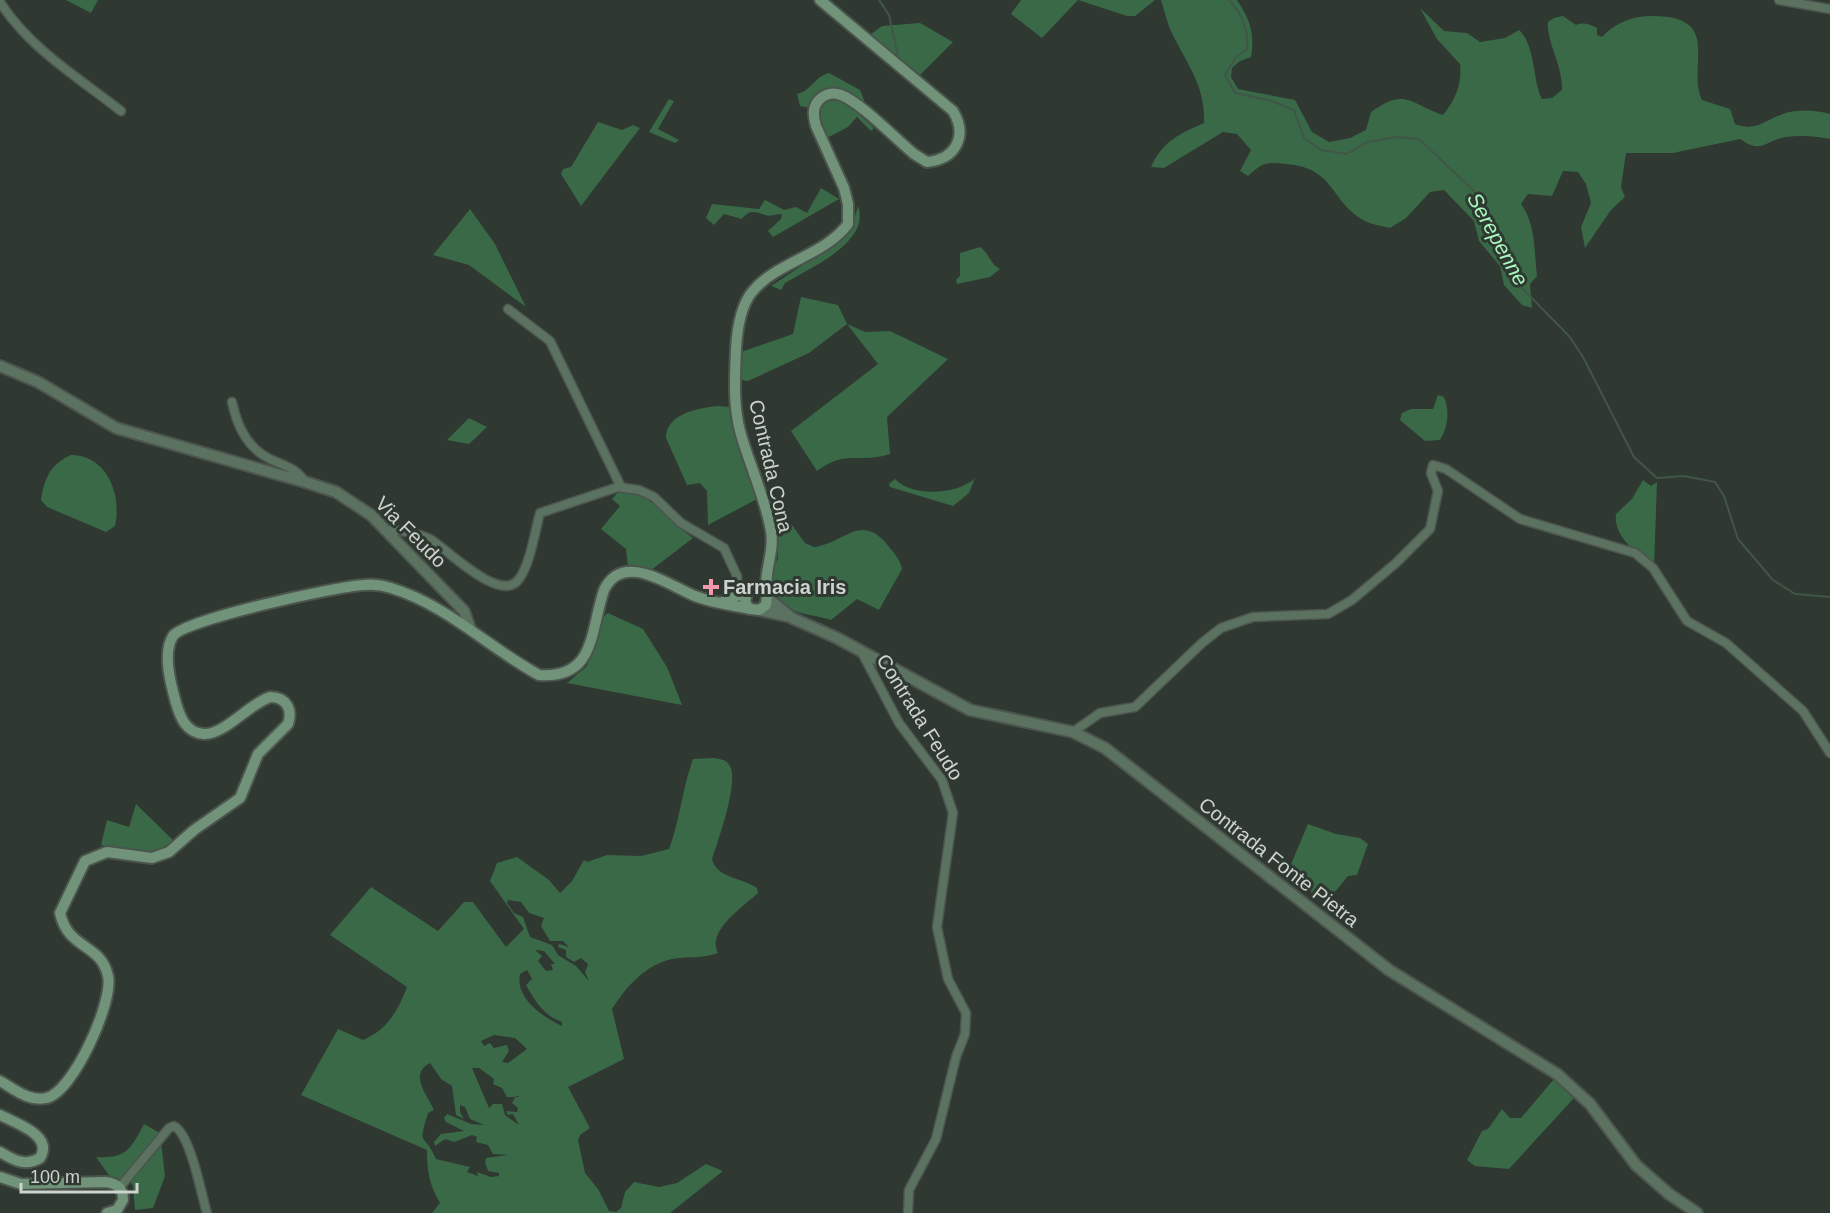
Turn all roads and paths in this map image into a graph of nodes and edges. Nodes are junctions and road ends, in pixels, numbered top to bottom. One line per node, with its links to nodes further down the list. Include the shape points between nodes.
1 (820, 0): 12 (main road, Contrada Cona, via 953,111 960,134 955,150 948,156 927,162 840,94 825,95 815,106 816,126 845,193 848,224 824,245 752,292 740,317 736,342 736,412 771,529)
2 (1779, 0): 4 (street)
3 (0, 2): 5 (street, via 37,45)
4 (1830, 9)
5 (121, 111)
6 (508, 309): 10 (street, via 550,341)
7 (0, 366): 9 (street, Via Feudo, via 38,382 116,428)
8 (232, 402): 9 (street, via 236,421 255,449 294,468)
9 (305, 482): 11 (street, Via Feudo, via 354,501)
10 (621, 487): 11 (street, via 540,513 523,570 512,585 492,584 429,539); 13 (street, via 654,497 681,523 723,548)
11 (385, 530): 18 (street, Via Feudo, via 464,611)
12 (768, 561): 13 (main road, Contrada Cona); 14 (main road, Contrada Cona)
13 (746, 592): 14 (main road, via 761,588); 15 (main road); 16 (main road, via 745,603)
14 (767, 596): 16 (main road, via 766,605); 17 (street)
15 (716, 602): 16 (main road, Via Feudo); 18 (main road, Via Feudo, via 643,573 621,573 604,590 581,664 556,676 539,675)
16 (755, 609): 17 (street)
17 (792, 618): 19 (street, Contrada Fonte Pietra)
18 (470, 628): 22 (main road, via 410,596 386,586 365,584 211,618 177,631 169,650 172,689 181,717 190,730 202,734 217,731 254,703 270,697 290,708 288,724 258,754 240,798 169,852 152,858 107,852 85,861 60,912 65,932 96,955 105,967 109,986 105,1006 61,1092 48,1098 31,1098)
19 (861, 651): 20 (street, Contrada Fonte Pietra, via 970,710); 29 (street, Contrada Feudo, via 899,723 942,780 953,813 937,927 948,979 966,1013 965,1034 936,1139 909,1190)
20 (1073, 732): 21 (street, via 1100,713 1135,707 1221,628 1253,617 1328,614 1352,600 1430,529 1438,491 1431,472 1433,465 1446,469 1520,519 1635,553 1653,568 1687,621 1726,643 1803,711); 30 (street, Contrada Fonte Pietra, via 1106,748 1389,970 1557,1074 1590,1104 1636,1165)
21 (1830, 753)
22 (0, 1081)
23 (0, 1115): 24 (main road, via 33,1132 44,1148 40,1158 31,1163)
24 (0, 1152)
25 (0, 1177): 26 (main road, via 21,1184 105,1182)
26 (120, 1187): 27 (main road, via 124,1197 121,1206); 28 (street, via 174,1126 181,1132 193,1161)
27 (107, 1213)
28 (207, 1213)
29 (908, 1213)
30 (1697, 1213)

